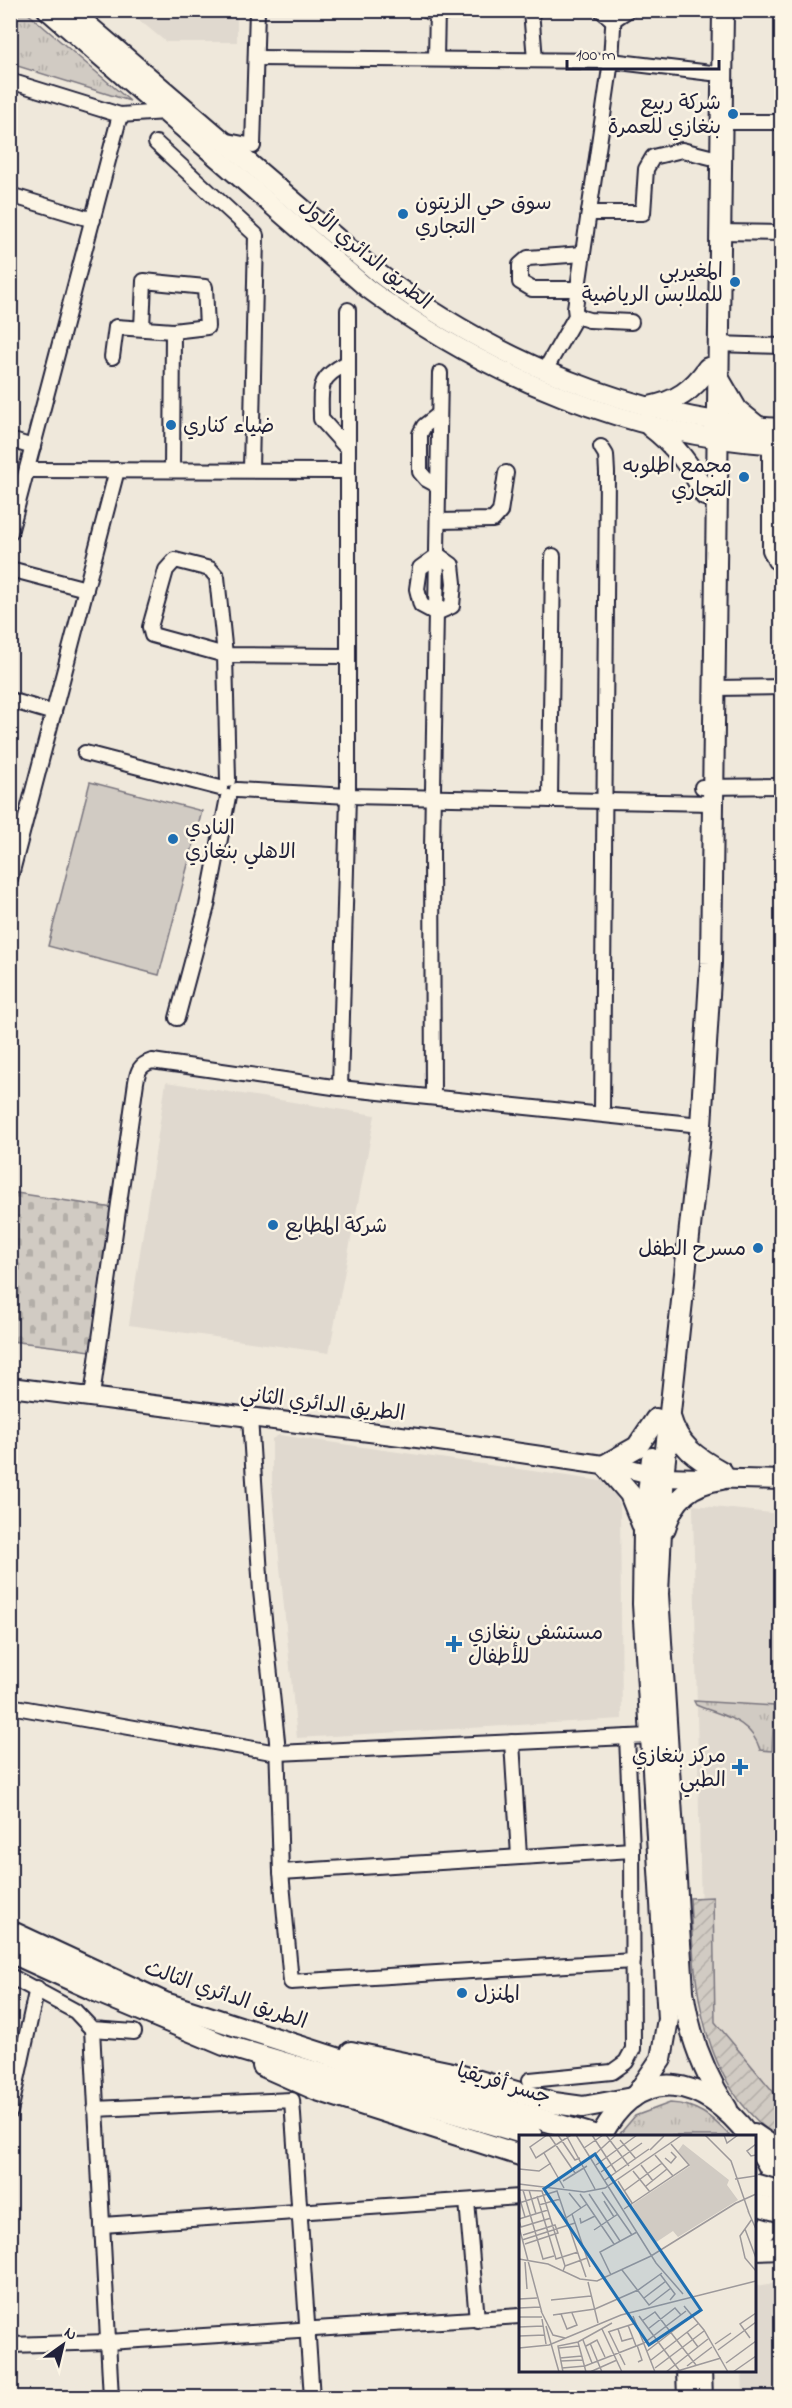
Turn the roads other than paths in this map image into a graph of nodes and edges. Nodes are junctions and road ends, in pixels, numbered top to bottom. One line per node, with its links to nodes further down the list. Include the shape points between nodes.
1 (47, 10): 19 (main road, الطريق الدائري الأول)
2 (71, 10): 23 (main road, الطريق الدائري الأول)
3 (270, 10): 11 (street)
4 (454, 10): 10 (street)
5 (531, 10): 15 (street)
6 (601, 10): 12 (street)
7 (628, 10): 12 (street)
8 (712, 10): 17 (highway)
9 (723, 10): 21 (highway)
10 (433, 12): 14 (street)
11 (257, 15): 13 (street)
12 (614, 15): 16 (street)
13 (256, 58): 14 (street); 23 (street, via 253,146)
14 (436, 58): 15 (street)
15 (535, 60): 16 (street)
16 (611, 61): 17 (street); 27 (street)
17 (711, 73): 25 (highway)
18 (10, 81): 20 (street)
19 (165, 112): 20 (street); 45 (main road, الطريق الدائري الأول, via 331,257 409,319 494,367 560,395)
20 (120, 115): 28 (street)
21 (720, 122): 22 (street); 29 (highway)
22 (782, 122)
23 (220, 139): 42 (main road, الطريق الدائري الأول, via 417,302 496,348)
24 (156, 143): 57 (street, via 256,234)
25 (710, 158): 27 (street, via 681,150 653,158 646,169 643,213); 43 (highway)
26 (10, 195): 28 (street)
27 (589, 213): 31 (street)
28 (93, 220): 51 (street)
29 (718, 232): 30 (street); 38 (highway)
30 (782, 233)
31 (583, 254): 32 (street); 32 (street, via 528,258 520,266 520,282 527,287)
32 (577, 289): 34 (street)
33 (348, 310): 41 (street)
34 (576, 315): 35 (street, via 589,320); 42 (street)
35 (631, 322)
36 (142, 328): 37 (street); 37 (street, via 144,281 203,285 208,326); 40 (street, via 114,328)
37 (173, 331): 56 (street)
38 (717, 344): 39 (street); 43 (highway)
39 (782, 346)
40 (112, 357)
41 (347, 363): 52 (street); 52 (street, via 330,372 321,386 321,419)
42 (545, 370): 45 (main road, الطريق الدائري الأول)
43 (713, 370): 45 (highway); 46 (highway, via 732,404); 48 (highway)
44 (440, 374): 61 (street)
45 (650, 417): 48 (main road, الطريق الدائري الأول); 60 (highway, via 683,456)
46 (759, 427): 47 (main road, الطريق الدائري الأول); 48 (main road, الطريق الدائري الأول)
47 (782, 428)
48 (712, 430): 50 (main road, الطريق الدائري الأول); 60 (highway); 72 (highway)
49 (10, 440): 51 (street)
50 (776, 445): 65 (street, via 770,550 775,561)
51 (33, 447): 54 (street)
52 (346, 447): 58 (street)
53 (601, 447): 82 (street, via 606,455 607,473)
54 (27, 470): 55 (street); 62 (street)
55 (117, 470): 56 (street); 67 (street)
56 (172, 470): 57 (street)
57 (251, 470): 58 (street)
58 (346, 471): 70 (street)
59 (506, 473): 61 (street, via 500,512 493,520)
60 (705, 495): 78 (highway)
61 (438, 521): 63 (street)
62 (10, 533)
63 (438, 555): 68 (street); 68 (street, via 420,568 417,589 421,605)
64 (553, 556): 81 (street)
65 (782, 562)
66 (10, 569): 67 (street)
67 (86, 589): 74 (street)
68 (436, 613): 80 (street)
69 (225, 655): 69 (street, via 216,574 210,569 171,562 150,632); 70 (street); 77 (street)
70 (347, 656): 79 (street)
71 (782, 687): 72 (street)
72 (714, 688): 78 (highway)
73 (10, 700): 74 (street)
74 (54, 713): 83 (street)
75 (85, 753): 77 (street)
76 (782, 786): 78 (street)
77 (228, 789): 79 (street); 84 (street, via 207,906)
78 (707, 795): 82 (street); 88 (highway); 91 (highway, via 711,963 705,1079)
79 (348, 796): 80 (street); 85 (street)
80 (434, 798): 81 (street); 86 (street)
81 (549, 800): 82 (street)
82 (603, 801): 87 (street)
83 (10, 879)
84 (177, 1018)
85 (340, 1088): 86 (street); 90 (street, via 153,1061 138,1070)
86 (433, 1096): 87 (street)
87 (602, 1114): 88 (street)
88 (691, 1124): 91 (highway)
89 (10, 1386): 90 (main road, الطريق الدائري الثاني)
90 (92, 1396): 92 (main road, الطريق الدائري الثاني)
91 (663, 1416): 93 (highway, via 637,1447); 94 (highway); 96 (highway, via 691,1454)
92 (250, 1417): 93 (main road, الطريق الدائري الثاني); 104 (street)
93 (606, 1465): 94 (main road, الطريق الدائري الثاني); 98 (highway, via 630,1494)
94 (657, 1472): 96 (main road, الطريق الدائري الثاني); 98 (highway); 99 (highway)
95 (782, 1472): 96 (main road)
96 (722, 1476): 97 (main road); 99 (highway, via 702,1482 682,1495 669,1514)
97 (782, 1480)
98 (644, 1529): 101 (highway, via 643,1604)
99 (659, 1548): 122 (highway, via 658,1628 682,1991 693,2043)
100 (10, 1706): 104 (street)
101 (651, 1736): 102 (street); 120 (highway, via 668,2019 661,2059)
102 (627, 1737): 103 (street); 105 (street)
103 (512, 1742): 104 (street); 106 (street)
104 (277, 1753): 107 (street)
105 (632, 1850): 106 (street); 110 (street)
106 (519, 1856): 107 (street)
107 (281, 1872): 110 (street, via 289,1977 296,1984)
108 (10, 1931): 116 (highway, الطريق الدائري الثالث, via 165,2002)
109 (10, 1952): 115 (highway, الطريق الدائري الثالث, via 100,1994)
110 (633, 1961): 118 (street, via 634,2040 626,2062 612,2072)
111 (10, 1976): 112 (street)
112 (37, 1988): 113 (street, via 75,2011); 117 (street)
113 (92, 2030): 114 (street); 121 (street)
114 (134, 2032)
115 (224, 2044): 119 (highway, الطريق الدائري الثالث); 131 (highway, via 317,2090)
116 (298, 2044): 119 (highway, الطريق الدائري الثالث); 120 (highway, via 391,2059 554,2103 583,2107)
117 (14, 2077): 123 (street)
118 (530, 2080)
119 (393, 2085): 125 (highway, جسر أفريقيا); 126 (highway, جسر أفريقيا)
120 (635, 2096): 122 (highway, via 665,2086 682,2087 699,2091); 127 (highway)
121 (95, 2109): 137 (street, via 292,2100); 139 (street)
122 (727, 2109): 124 (highway)
123 (10, 2112)
124 (746, 2132)
125 (529, 2135)
126 (595, 2135)
127 (600, 2135)
128 (756, 2138): 130 (highway)
129 (756, 2146): 140 (highway, via 771,2168 779,2200 773,2218)
130 (782, 2153)
131 (519, 2155)
132 (756, 2185): 133 (highway, bridge)
133 (782, 2192)
134 (519, 2197): 135 (street)
135 (467, 2201): 137 (street); 144 (street)
136 (756, 2205): 138 (highway, bridge)
137 (300, 2212): 139 (street); 145 (street)
138 (782, 2212)
139 (102, 2225): 146 (street)
140 (756, 2239)
141 (782, 2248): 142 (highway)
142 (756, 2249)
143 (519, 2316): 144 (street)
144 (477, 2320): 145 (street)
145 (308, 2329): 146 (street); 151 (street)
146 (108, 2342): 147 (street); 150 (street)
147 (10, 2345)
148 (687, 2372): 152 (highway)
149 (701, 2372): 153 (highway)
150 (111, 2397)
151 (312, 2397)
152 (688, 2397)
153 (702, 2397)

